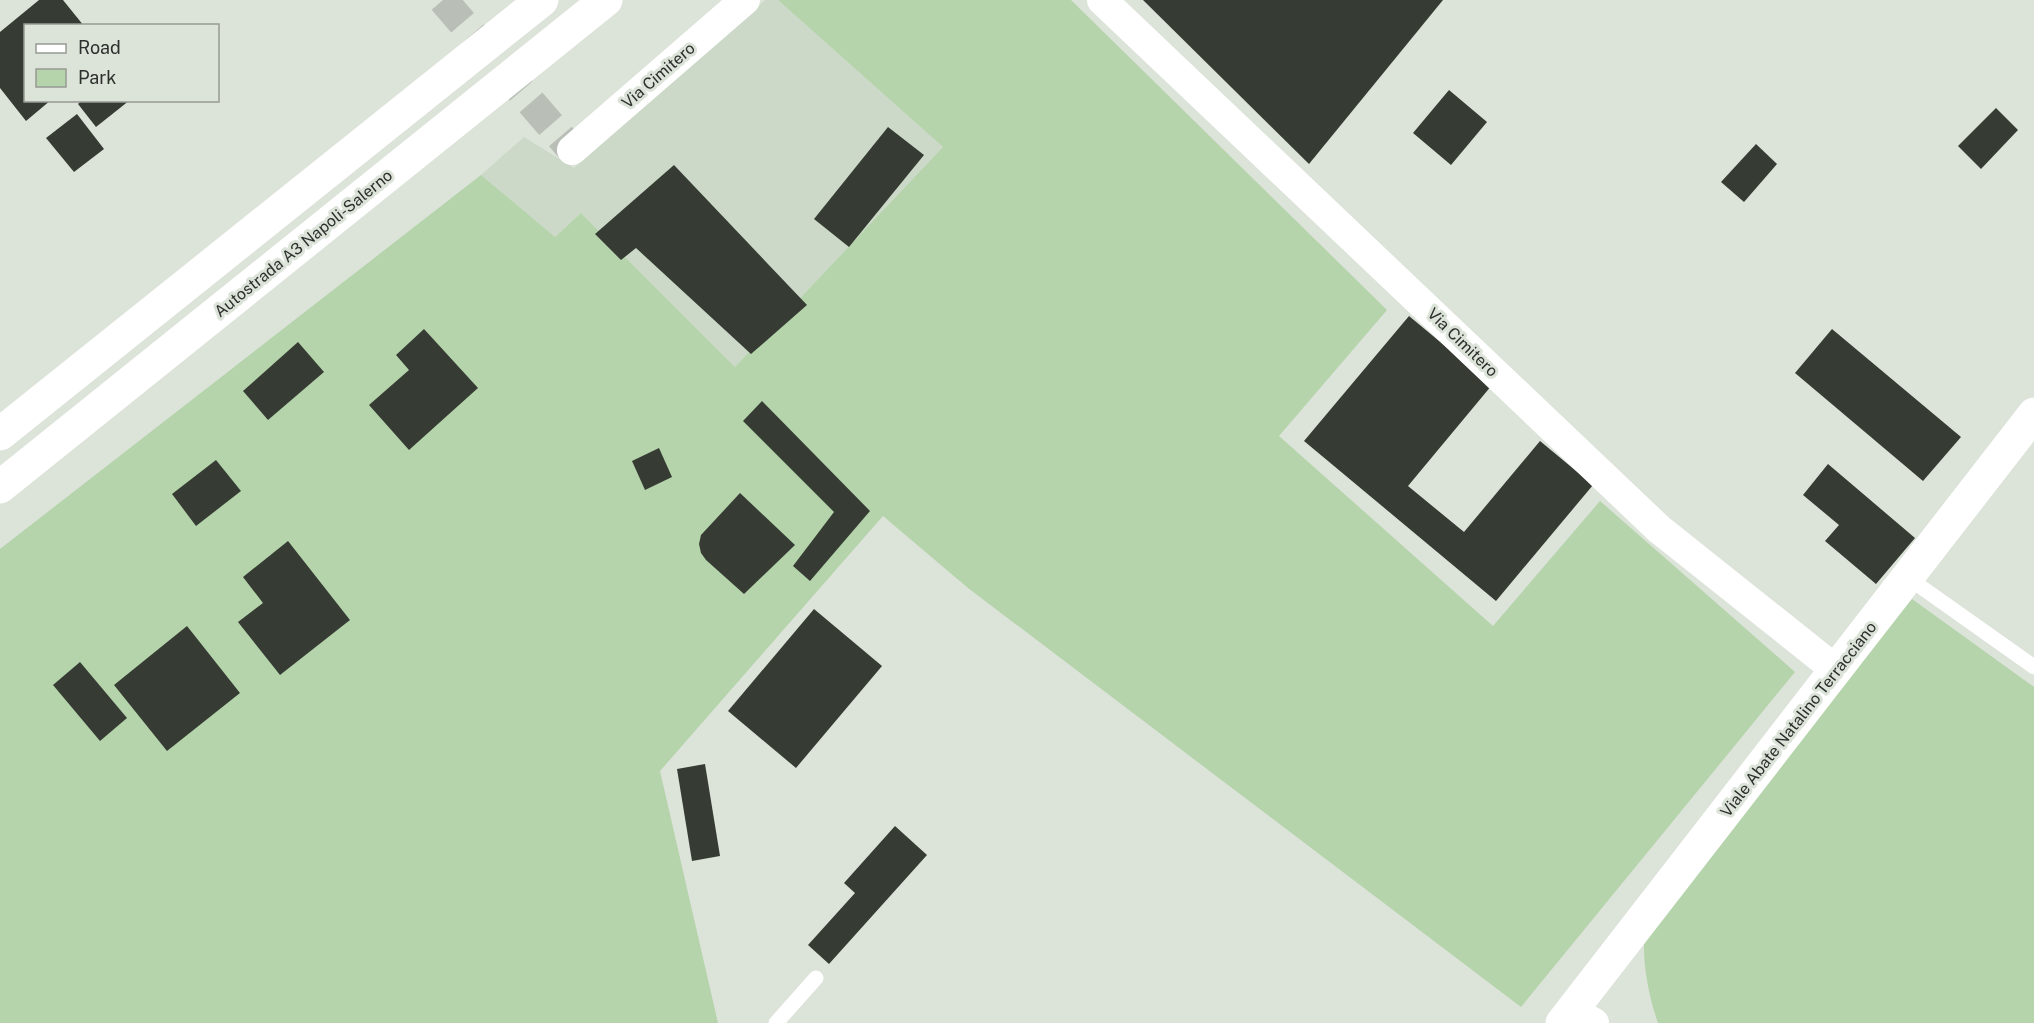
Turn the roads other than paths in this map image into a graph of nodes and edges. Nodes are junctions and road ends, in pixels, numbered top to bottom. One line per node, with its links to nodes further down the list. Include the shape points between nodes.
1 (542, 0): 7 (main road)
2 (606, 0): 8 (main road, Autostrada A3 Napoli-Salerno)
3 (745, 0): 5 (street, Via Cimitero)
4 (1102, 0): 11 (street, Via Cimitero, via 1659,529)
5 (572, 150)
6 (2034, 414): 9 (main road, Viale Abate Natalino Terracciano)
7 (0, 434)
8 (0, 487)
9 (1907, 577): 10 (lane); 11 (main road, Viale Abate Natalino Terracciano)
10 (2034, 667)
11 (1836, 670): 13 (main road, Viale Abate Natalino Terracciano)
12 (816, 978): 14 (lane)
13 (1576, 1018)
14 (776, 1023)

